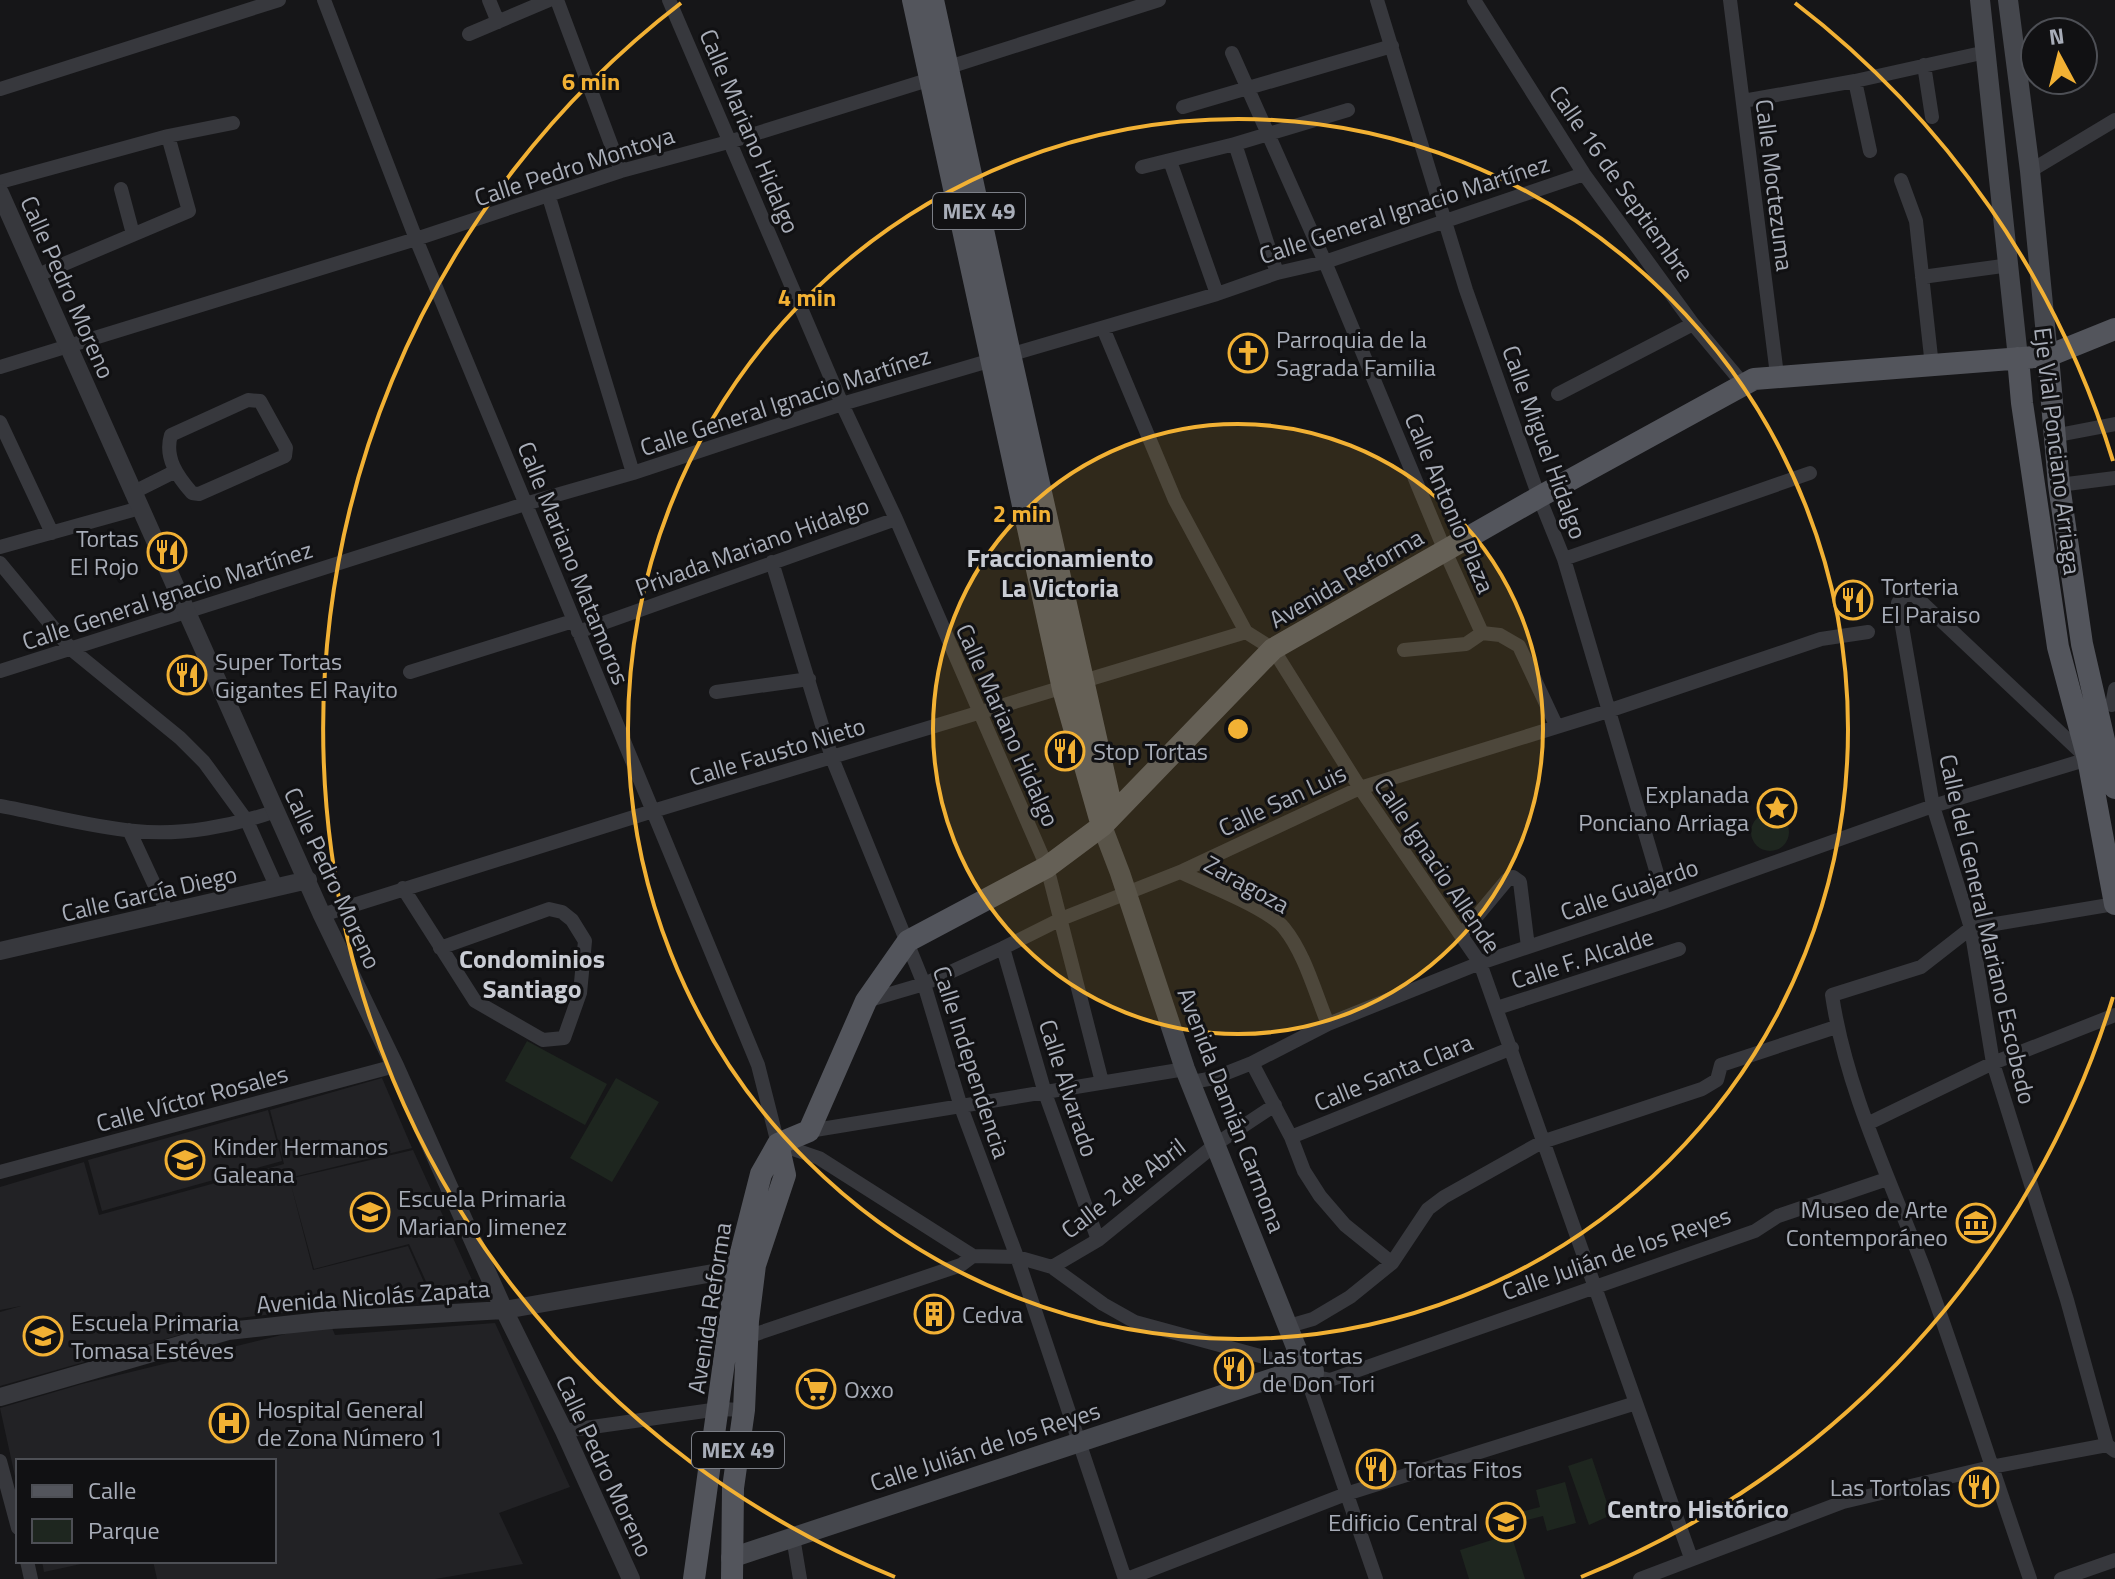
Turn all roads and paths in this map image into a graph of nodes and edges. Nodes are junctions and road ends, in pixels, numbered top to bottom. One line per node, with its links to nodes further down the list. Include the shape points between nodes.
1 (279, 0): 25 (street)
2 (324, 0): 49 (street, Calle Mariano Matamoros)
3 (489, 0): 16 (street)
4 (549, 0): 16 (street)
5 (557, 0): 39 (street)
6 (669, 0): 34 (street, Calle Mariano Hidalgo)
7 (913, 0): 22 (main road, Avenida Damián Carmona / MEX 49)
8 (933, 0): 22 (main road, Avenida Damián Carmona / MEX 49)
9 (1159, 0): 15 (street, Calle Pedro Montoya)
10 (1377, 0): 18 (street, Calle Miguel Hidalgo)
11 (1474, 0): 41 (street, Calle 16 de Septiembre)
12 (1730, 0): 26 (street, Calle Moctezuma)
13 (1980, 0): 19 (main road, Eje Vial Ponciano Arriaga)
14 (2008, 0): 40 (main road, Eje Vial Ponciano Arriaga)
15 (1116, 6): 22 (street, Calle Pedro Montoya)
16 (498, 22): 17 (street)
17 (469, 34)
18 (1392, 46): 24 (street); 47 (street, Calle Miguel Hidalgo)
19 (1986, 52): 21 (street); 51 (main road, Eje Vial Ponciano Arriaga)
20 (1232, 53): 24 (street, Calle Antonio Plaza)
21 (1924, 65): 23 (street); 29 (street)
22 (940, 73): 34 (street, Calle Pedro Montoya); 61 (main road, Avenida Damián Carmona / MEX 49)
23 (1855, 81): 26 (street); 36 (street)
24 (1249, 88): 27 (street); 32 (street, Calle Antonio Plaza)
25 (0, 89)
26 (1743, 101): 65 (street, Calle Moctezuma)
27 (1183, 107)
28 (1348, 110): 32 (street)
29 (1932, 117)
30 (2115, 120): 40 (street)
31 (233, 123): 33 (street)
32 (1267, 134): 35 (street); 50 (street, Calle Antonio Plaza)
33 (168, 136): 43 (street); 48 (street, via 189,211)
34 (732, 141): 39 (street, Calle Pedro Montoya); 68 (street, Calle Mariano Hidalgo)
35 (1235, 144): 37 (street); 52 (street)
36 (1870, 151)
37 (1170, 161): 38 (street); 55 (street)
38 (1142, 167)
39 (621, 171): 46 (street, Calle Pedro Montoya)
40 (2030, 171): 60 (main road, Eje Vial Ponciano Arriaga)
41 (1584, 174): 47 (street, Calle General Ignacio Martínez); 56 (street, Calle 16 de Septiembre)
42 (1901, 180): 54 (street, via 1916,221)
43 (0, 182)
44 (121, 189): 48 (street)
45 (0, 193): 53 (street, Calle Pedro Moreno)
46 (549, 197): 49 (street, Calle Pedro Montoya); 73 (street)
47 (1446, 222): 50 (street, Calle General Ignacio Martínez); 77 (street, Calle Miguel Hidalgo)
48 (133, 234): 53 (street)
49 (416, 239): 59 (street, Calle Pedro Montoya); 79 (street, Calle Mariano Matamoros)
50 (1325, 262): 52 (street, Calle General Ignacio Martínez); 83 (street, Calle Antonio Plaza)
51 (2010, 265): 54 (street); 62 (main road, Eje Vial Ponciano Arriaga)
52 (1277, 273): 55 (street, Calle General Ignacio Martínez)
53 (38, 275): 59 (street, Calle Pedro Moreno)
54 (1922, 277): 63 (street)
55 (1217, 294): 57 (street, Calle General Ignacio Martínez)
56 (1693, 324): 66 (street, Calle 16 de Septiembre); 67 (street)
57 (1103, 328): 61 (street, Calle General Ignacio Martínez); 89 (street, Calle Ignacio Allende, via 1175,500)
58 (2115, 329): 60 (main road, Avenida Reforma)
59 (69, 345): 64 (street, Calle Pedro Montoya); 78 (street, Calle Pedro Moreno)
60 (2048, 356): 62 (main road, Avenida Reforma); 71 (main road, Eje Vial Ponciano Arriaga)
61 (1001, 357): 68 (street, Calle General Ignacio Martínez); 98 (main road, Avenida Damián Carmona / MEX 49)
62 (2018, 358): 63 (main road, Avenida Reforma); 105 (main road, Eje Vial Ponciano Arriaga, via 2058,647)
63 (1932, 366): 65 (main road, Avenida Reforma)
64 (0, 367)
65 (1777, 375): 66 (main road, Avenida Reforma)
66 (1744, 385): 77 (main road, Avenida Reforma)
67 (1558, 394)
68 (842, 404): 73 (street, Calle General Ignacio Martínez); 80 (street, Calle Mariano Hidalgo)
69 (0, 422): 81 (street)
70 (2115, 424): 71 (street)
71 (2053, 436): 76 (main road, Eje Vial Ponciano Arriaga)
72 (174, 472): 72 (street, via 171,435 248,400 260,401 286,448 285,456 199,494); 78 (street)
73 (633, 473): 79 (street, Calle General Ignacio Martínez)
74 (1810, 473): 84 (street)
75 (2115, 478): 76 (street)
76 (2059, 485): 100 (main road, Eje Vial Ponciano Arriaga, via 2082,644)
77 (1539, 497): 83 (main road, Avenida Reforma); 84 (street, Calle Miguel Hidalgo)
78 (136, 501): 81 (street); 87 (street, Calle Pedro Moreno)
79 (525, 504): 87 (street, Calle General Ignacio Martínez); 88 (street, Calle Mariano Matamoros)
80 (896, 519): 85 (street, Privada Mariano Hidalgo); 102 (street, Calle Mariano Hidalgo)
81 (52, 533): 82 (street)
82 (0, 547)
83 (1445, 551): 91 (street, Calle Antonio Plaza); 93 (main road, Avenida Reforma)
84 (1564, 559): 101 (street, Calle Miguel Hidalgo)
85 (772, 562): 88 (street, Privada Mariano Hidalgo); 97 (street, Calle Independencia)
86 (0, 563): 92 (street)
87 (188, 613): 92 (street, Calle General Ignacio Martínez); 110 (street, Calle Pedro Moreno)
88 (575, 626): 96 (street, Privada Mariano Hidalgo); 111 (street, Calle Mariano Matamoros)
89 (1246, 632): 93 (street, Calle Ignacio Allende); 98 (street, Calle Fausto Nieto)
90 (1868, 632): 101 (street, Calle San Luis, via 1821,639)
91 (1482, 633): 94 (street, via 1466,644); 103 (street, via 1500,635 1519,646)
92 (71, 649): 95 (street, Calle General Ignacio Martínez); 113 (street, via 180,738)
93 (1273, 649): 106 (street, Calle Ignacio Allende); 112 (main road, Avenida Reforma)
94 (1404, 650)
95 (0, 671)
96 (410, 672)
97 (809, 679): 99 (street); 104 (street, Calle Independencia)
98 (1073, 686): 102 (street, Calle Fausto Nieto); 112 (main road, Avenida Damián Carmona / MEX 49)
99 (716, 692)
100 (2110, 703): 107 (main road, Eje Vial Ponciano Arriaga)
101 (1608, 711): 103 (street, Calle San Luis); 121 (street, Calle Miguel Hidalgo)
102 (978, 714): 104 (street, Calle Fausto Nieto); 115 (street, Calle Mariano Hidalgo)
103 (1556, 725): 106 (street, Calle San Luis)
104 (832, 758): 111 (street, Calle Fausto Nieto); 128 (street, Calle Independencia)
105 (2088, 759): 109 (street, Calle Guajardo); 109 (street, Calle del General Mariano Escobedo, via 1914,595 1904,595 1898,603); 122 (main road, Eje Vial Ponciano Arriaga)
106 (1360, 788): 116 (street, Calle San Luis); 127 (street, Calle Ignacio Allende)
107 (2115, 788)
108 (0, 806): 114 (street)
109 (1933, 806): 121 (street, Calle Guajardo); 126 (street, Calle del General Mariano Escobedo)
110 (276, 811): 113 (street); 117 (street, Calle Pedro Moreno)
111 (653, 811): 120 (street, Calle Fausto Nieto); 154 (street, Calle Mariano Matamoros, via 758,1065)
112 (1108, 820): 115 (main road, Avenida Reforma); 118 (main road, Avenida Damián Carmona / MEX 49, via 1120,845)
113 (247, 821): 114 (street, via 174,832); 119 (street)
114 (129, 830): 123 (street)
115 (1047, 867): 125 (street, Calle Mariano Hidalgo); 128 (main road, Avenida Reforma)
116 (1180, 872): 118 (street, Calle San Luis); 139 (street, Zaragoza, via 1282,925 1294,941)
117 (308, 880): 119 (street, Calle García Diego); 124 (street, Calle Pedro Moreno)
118 (1123, 883): 125 (street, Calle San Luis); 145 (main road, Avenida Damián Carmona / MEX 49)
119 (277, 888): 123 (street, Calle García Diego)
120 (403, 888): 124 (street, Calle Fausto Nieto); 130 (street)
121 (1663, 902): 129 (street, Calle Guajardo)
122 (2115, 904): 126 (street)
123 (168, 914): 133 (street, Calle García Diego)
124 (322, 915): 144 (street, Calle Pedro Moreno)
125 (1061, 919): 131 (street, Calle San Luis); 146 (street, Calle Mariano Hidalgo)
126 (1971, 928): 140 (street, via 1921,967 1832,995); 143 (street, Calle del General Mariano Escobedo)
127 (1462, 934): 129 (street, via 1513,877 1520,882); 134 (street, Calle Ignacio Allende)
128 (908, 941): 135 (street, Calle Independencia); 136 (main road, Avenida Reforma)
129 (1528, 947): 134 (street, Calle Guajardo)
130 (440, 948): 130 (street, via 475,1001 543,1040 564,1038 580,993 585,941 562,912 549,909)
131 (1003, 948): 135 (street, Calle San Luis); 147 (street, Calle Alvarado)
132 (1679, 949): 137 (street, Calle F. Alcalde)
133 (0, 951)
134 (1480, 963): 137 (street, Calle Ignacio Allende); 139 (street, Calle Guajardo)
135 (924, 984): 136 (street, Calle San Luis); 149 (street, Calle Independencia)
136 (866, 1001): 151 (main road, Avenida Reforma)
137 (1497, 1008): 141 (street, Calle Ignacio Allende)
138 (2115, 1015): 143 (street)
139 (1328, 1024): 142 (street, Calle Guajardo)
140 (1836, 1027): 150 (street); 153 (street, via 1721,1065 1717,1080 1702,1089)
141 (1512, 1048): 152 (street, Calle Santa Clara); 153 (street, Calle Ignacio Allende)
142 (1252, 1063): 145 (street, Calle Guajardo, via 1214,1078); 148 (street)
143 (1993, 1063): 150 (street); 175 (street, Calle del General Mariano Escobedo)
144 (395, 1066): 156 (street, Calle Víctor Rosales); 165 (street, Calle Pedro Moreno)
145 (1188, 1075): 146 (street, Calle Guajardo); 155 (main road, Avenida Damián Carmona / MEX 49)
146 (1102, 1082): 147 (street, Calle Guajardo)
147 (1045, 1093): 149 (street, Calle Guajardo); 158 (street, Calle Alvarado)
148 (1275, 1105): 152 (street); 155 (street, Calle 2 de Abril)
149 (961, 1107): 151 (street, Calle Guajardo); 160 (street, Calle Independencia)
150 (1867, 1124): 157 (street)
151 (809, 1131): 154 (main road)
152 (1291, 1137): 161 (street, via 1320,1196 1345,1225)
153 (1542, 1142): 161 (street, via 1428,1209); 164 (street, Calle Ignacio Allende)
154 (778, 1144): 159 (street, via 819,1158); 162 (main road, Avenida Reforma, via 761,1174)
155 (1216, 1144): 158 (street, Calle 2 de Abril); 166 (main road, Avenida Damián Carmona / MEX 49)
156 (0, 1172)
157 (1887, 1179): 164 (street, Calle Julián de los Reyes); 177 (street)
158 (1098, 1240): 163 (street, Calle 2 de Abril)
159 (973, 1256): 160 (street, Calle 2 de Abril); 167 (street, via 961,1265)
160 (1017, 1257): 163 (street, Calle 2 de Abril); 174 (street, Calle Independencia)
161 (1392, 1263): 166 (street, via 1350,1297)
162 (746, 1267): 165 (street, Avenida Nicolás Zapata); 167 (main road, Avenida Reforma); 171 (main road, Avenida Reforma)
163 (1052, 1267): 168 (street, via 1135,1322)
164 (1594, 1288): 168 (street, Calle Julián de los Reyes, via 1330,1380); 170 (street, Calle Ignacio Allende)
165 (504, 1310): 169 (street, Avenida Nicolás Zapata, via 228,1331); 173 (street, Calle Pedro Moreno)
166 (1289, 1326): 168 (main road, Avenida Damián Carmona / MEX 49)
167 (748, 1329): 172 (main road, Avenida Reforma / MEX 49)
168 (1303, 1372): 174 (main road, Calle Julián de los Reyes); 178 (street, Avenida Damián Carmona)
169 (0, 1397)
170 (1636, 1403): 178 (street); 181 (street, Calle Ignacio Allende)
171 (719, 1409): 172 (street); 173 (street); 185 (main road, Avenida Reforma)
172 (744, 1410): 183 (main road, Avenida Reforma / MEX 49, via 733,1488)
173 (564, 1431): 184 (street, Calle Pedro Moreno)
174 (1078, 1443): 180 (main road, Calle Julián de los Reyes); 187 (street, Calle Independencia)
175 (2111, 1448): 177 (street)
176 (0, 1461): 179 (street)
177 (1991, 1467): 181 (street, via 1843,1502); 190 (street)
178 (1346, 1494): 187 (street); 188 (street, Avenida Damián Carmona)
179 (16, 1521)
180 (793, 1537): 183 (main road, Calle Julián de los Reyes); 186 (street)
181 (1691, 1558): 189 (street)
182 (2115, 1560): 191 (street)
183 (732, 1569): 185 (main road, Calle Julián de los Reyes)
184 (631, 1579)
185 (696, 1579)
186 (800, 1579)
187 (1126, 1579)
188 (1376, 1579)
189 (1640, 1579)
190 (2030, 1579)
191 (2061, 1579)

